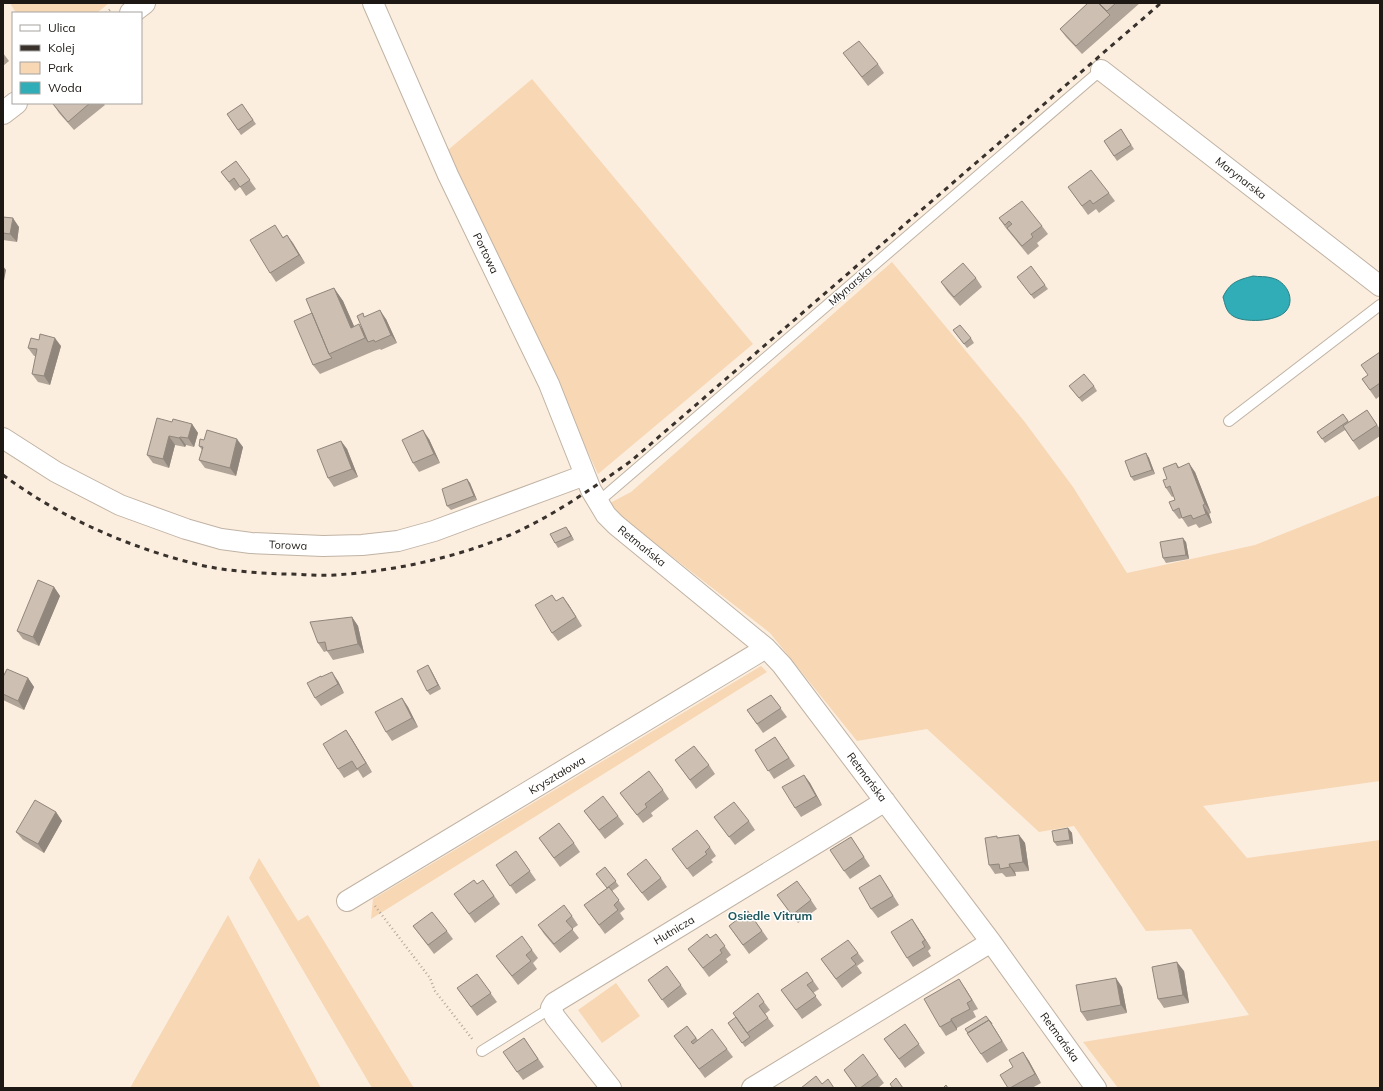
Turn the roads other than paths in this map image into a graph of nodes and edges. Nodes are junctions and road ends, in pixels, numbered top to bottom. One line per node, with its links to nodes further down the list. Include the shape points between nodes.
1 (144, 3): 3 (street)
2 (374, 3): 11 (street, Portowa, via 448,175 549,384)
3 (132, 12)
4 (1101, 70): 7 (street, Marynarska); 12 (lane, Młynarska)
5 (15, 104): 6 (street)
6 (3, 113)
7 (1379, 283)
8 (1380, 305): 9 (lane)
9 (1229, 421)
10 (3, 438): 11 (street, Torowa, via 56,472 120,505 186,529 221,539 251,543 323,546 398,541 434,532)
11 (584, 475): 12 (street, Portowa)
12 (598, 502): 13 (street, Retmańska, via 616,525)
13 (766, 648): 14 (street, Retmańska, via 782,665); 15 (street, Kryształowa)
14 (885, 801): 16 (street, Retmańska); 17 (street, Hutnicza, via 554,1003)
15 (347, 901)
16 (991, 942): 19 (street, Retmańska); 21 (street)
17 (551, 1008): 18 (lane); 20 (street, via 555,1017)
18 (482, 1051)
19 (1091, 1086)
20 (611, 1088)
21 (752, 1088)

